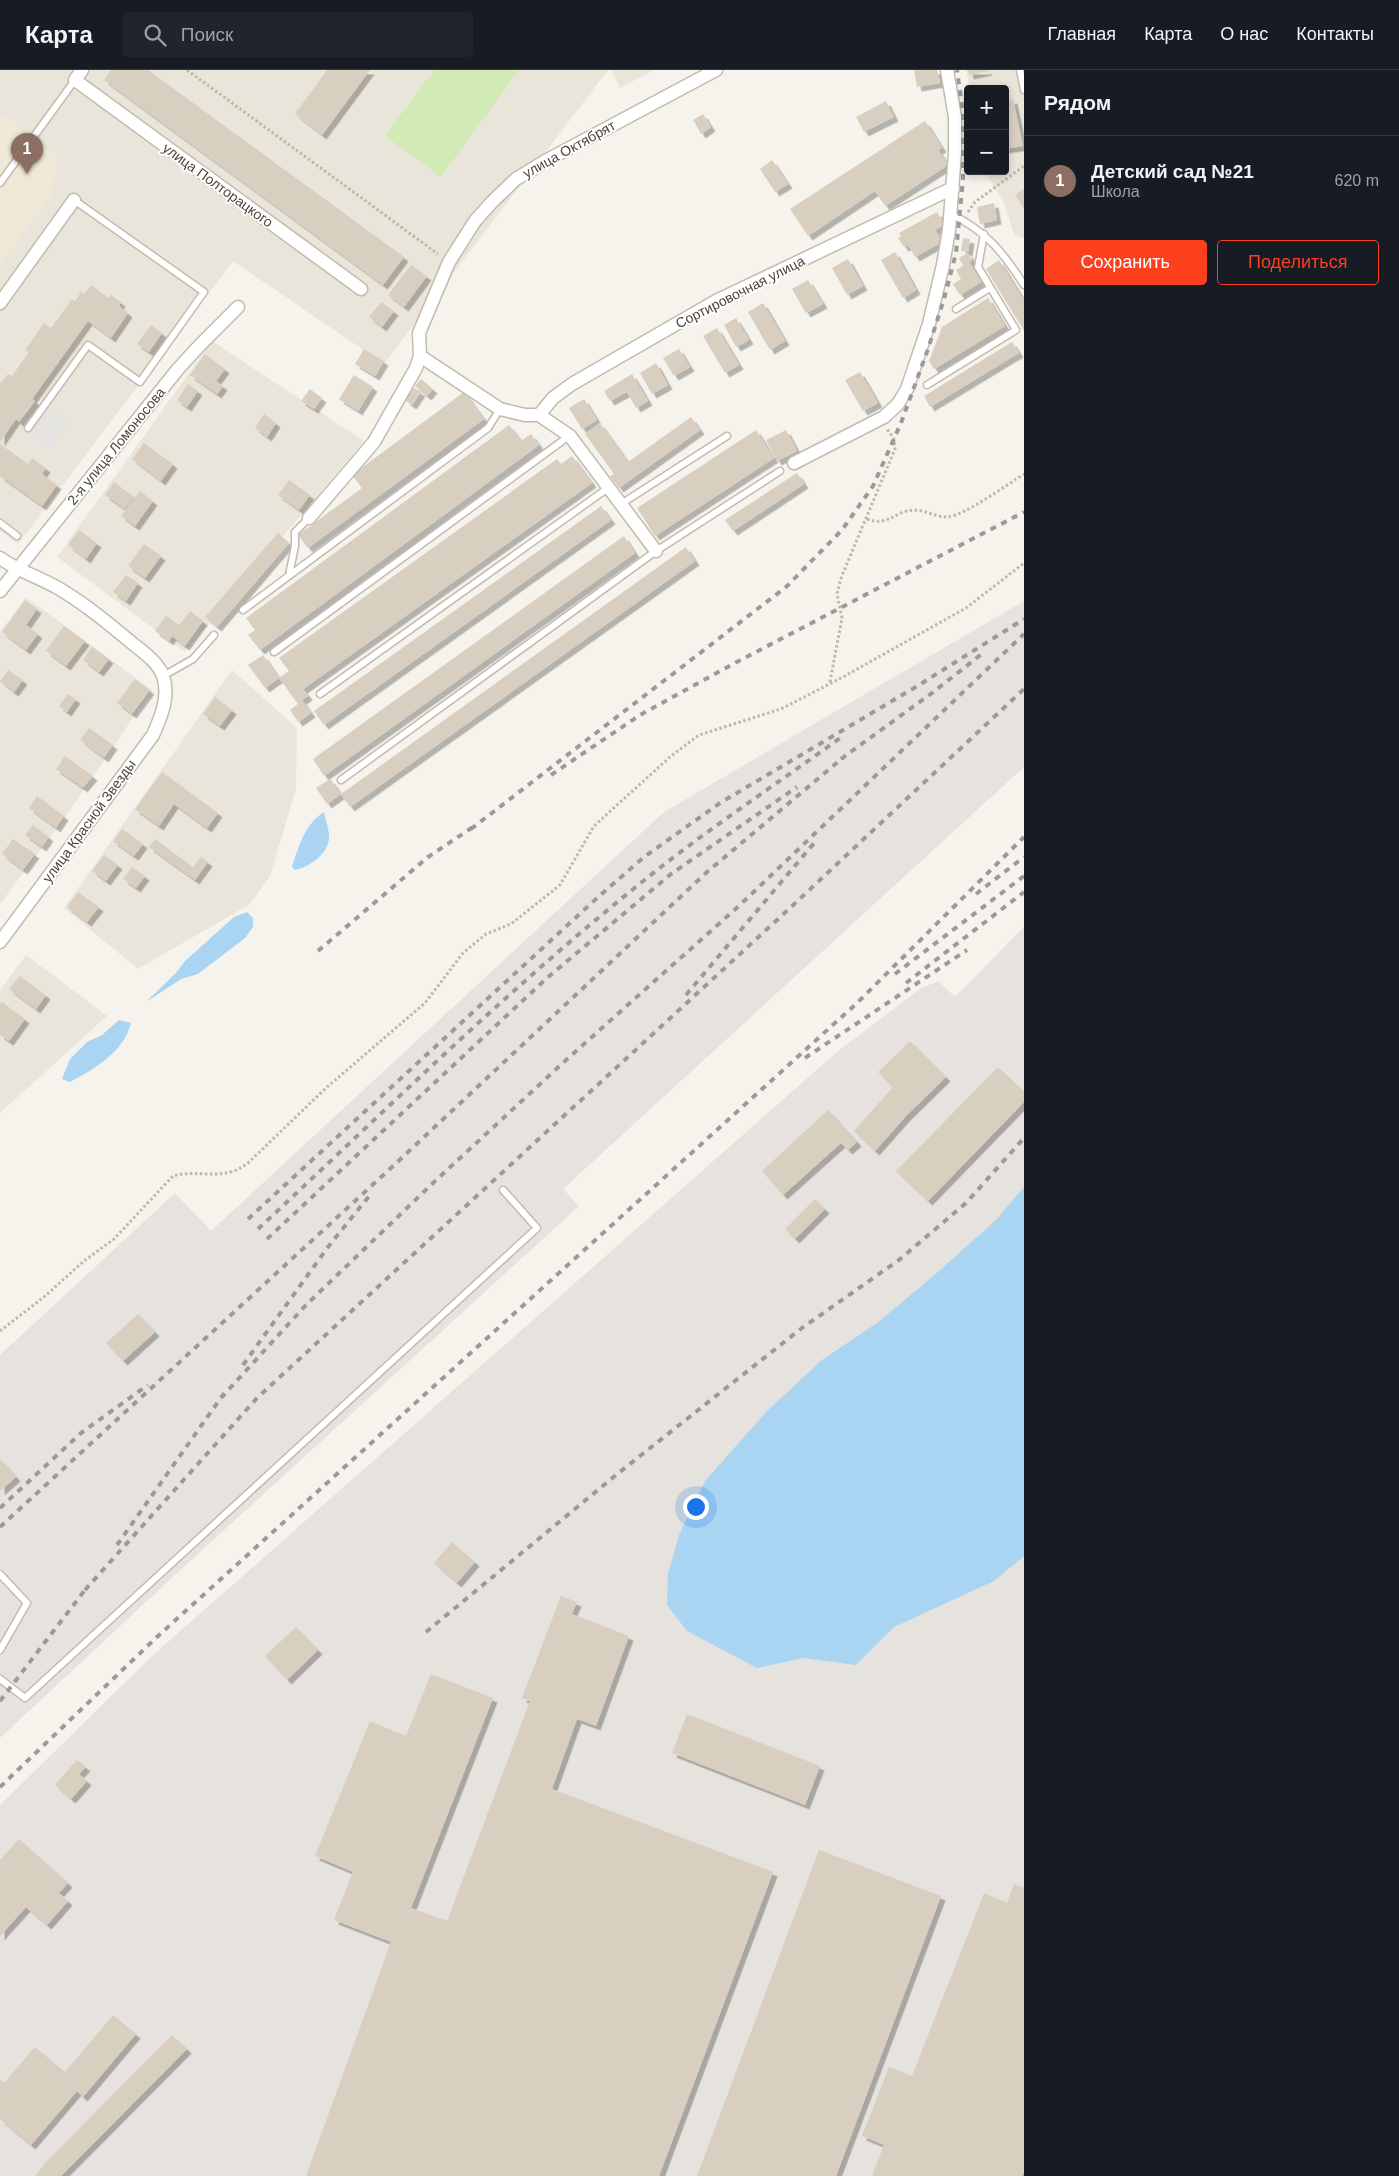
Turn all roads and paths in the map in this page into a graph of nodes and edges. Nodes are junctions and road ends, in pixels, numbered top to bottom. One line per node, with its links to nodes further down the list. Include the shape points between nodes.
1 (187, 70): 14 (path)
2 (716, 70): 14 (street, улица Октябрят, via 516,179 475,221)
3 (947, 70): 9 (street, via 954,116)
4 (1020, 70): 6 (lane)
5 (79, 75): 8 (lane); 17 (street, улица Полторацкого)
6 (1024, 90)
7 (1024, 166): 12 (path, via 975,202)
8 (0, 183)
9 (953, 188): 11 (street); 24 (street, Сортировочная улица, via 716,301 572,384 553,398)
10 (74, 200): 18 (street); 26 (lane, via 204,292 140,382 88,344)
11 (951, 214): 12 (lane); 25 (street, via 929,324 907,389 898,404)
12 (964, 221): 13 (lane)
13 (984, 234): 15 (lane, via 1006,257); 16 (lane, via 978,268)
14 (449, 262): 21 (street, улица Октябрят, via 419,333)
15 (1024, 285)
16 (990, 288): 20 (lane); 22 (lane, via 1016,330)
17 (361, 289)
18 (0, 303)
19 (238, 307): 41 (street, 2-я улица Ломоносова, via 200,344)
20 (956, 309)
21 (420, 356): 23 (street); 34 (street, улица Октябрят, via 374,442)
22 (927, 385)
23 (500, 409): 24 (street); 42 (lane, via 488,428)
24 (539, 415): 27 (street)
25 (880, 419): 29 (street); 35 (path, via 894,439 895,449)
26 (28, 428)
27 (570, 436): 32 (street); 46 (lane)
28 (727, 436): 33 (lane)
29 (794, 464)
30 (780, 471): 38 (lane)
31 (1024, 474): 35 (path, via 963,512 949,517 915,510 900,513 885,522)
32 (608, 488): 33 (street); 49 (lane)
33 (620, 504): 38 (street)
34 (309, 518): 42 (lane, via 295,532)
35 (867, 519): 48 (path, via 837,594 842,618)
36 (0, 523): 37 (lane)
37 (17, 536)
38 (656, 551): 50 (lane)
39 (0, 558): 41 (street)
40 (1024, 563): 48 (path, via 966,608)
41 (16, 569): 43 (street, 2-я улица Ломоносова); 47 (street, via 89,607 152,660)
42 (289, 575): 44 (lane)
43 (0, 591)
44 (243, 610)
45 (214, 635): 47 (lane, via 193,659)
46 (274, 652)
47 (163, 676): 51 (street, улица Красной Звезды, via 163,714 153,735)
48 (830, 683): 53 (path, via 781,709 698,735 671,756 594,826 560,885 511,924 486,934 463,953 426,1003 326,1088 247,1164 232,1172 173,1176 114,1239)
49 (320, 694)
50 (342, 780)
51 (0, 942)
52 (504, 1190): 56 (lane, via 537,1228 25,1698)
53 (0, 1331)
54 (0, 1574): 55 (lane, via 27,1603)
55 (0, 1650)
56 (0, 1679)

